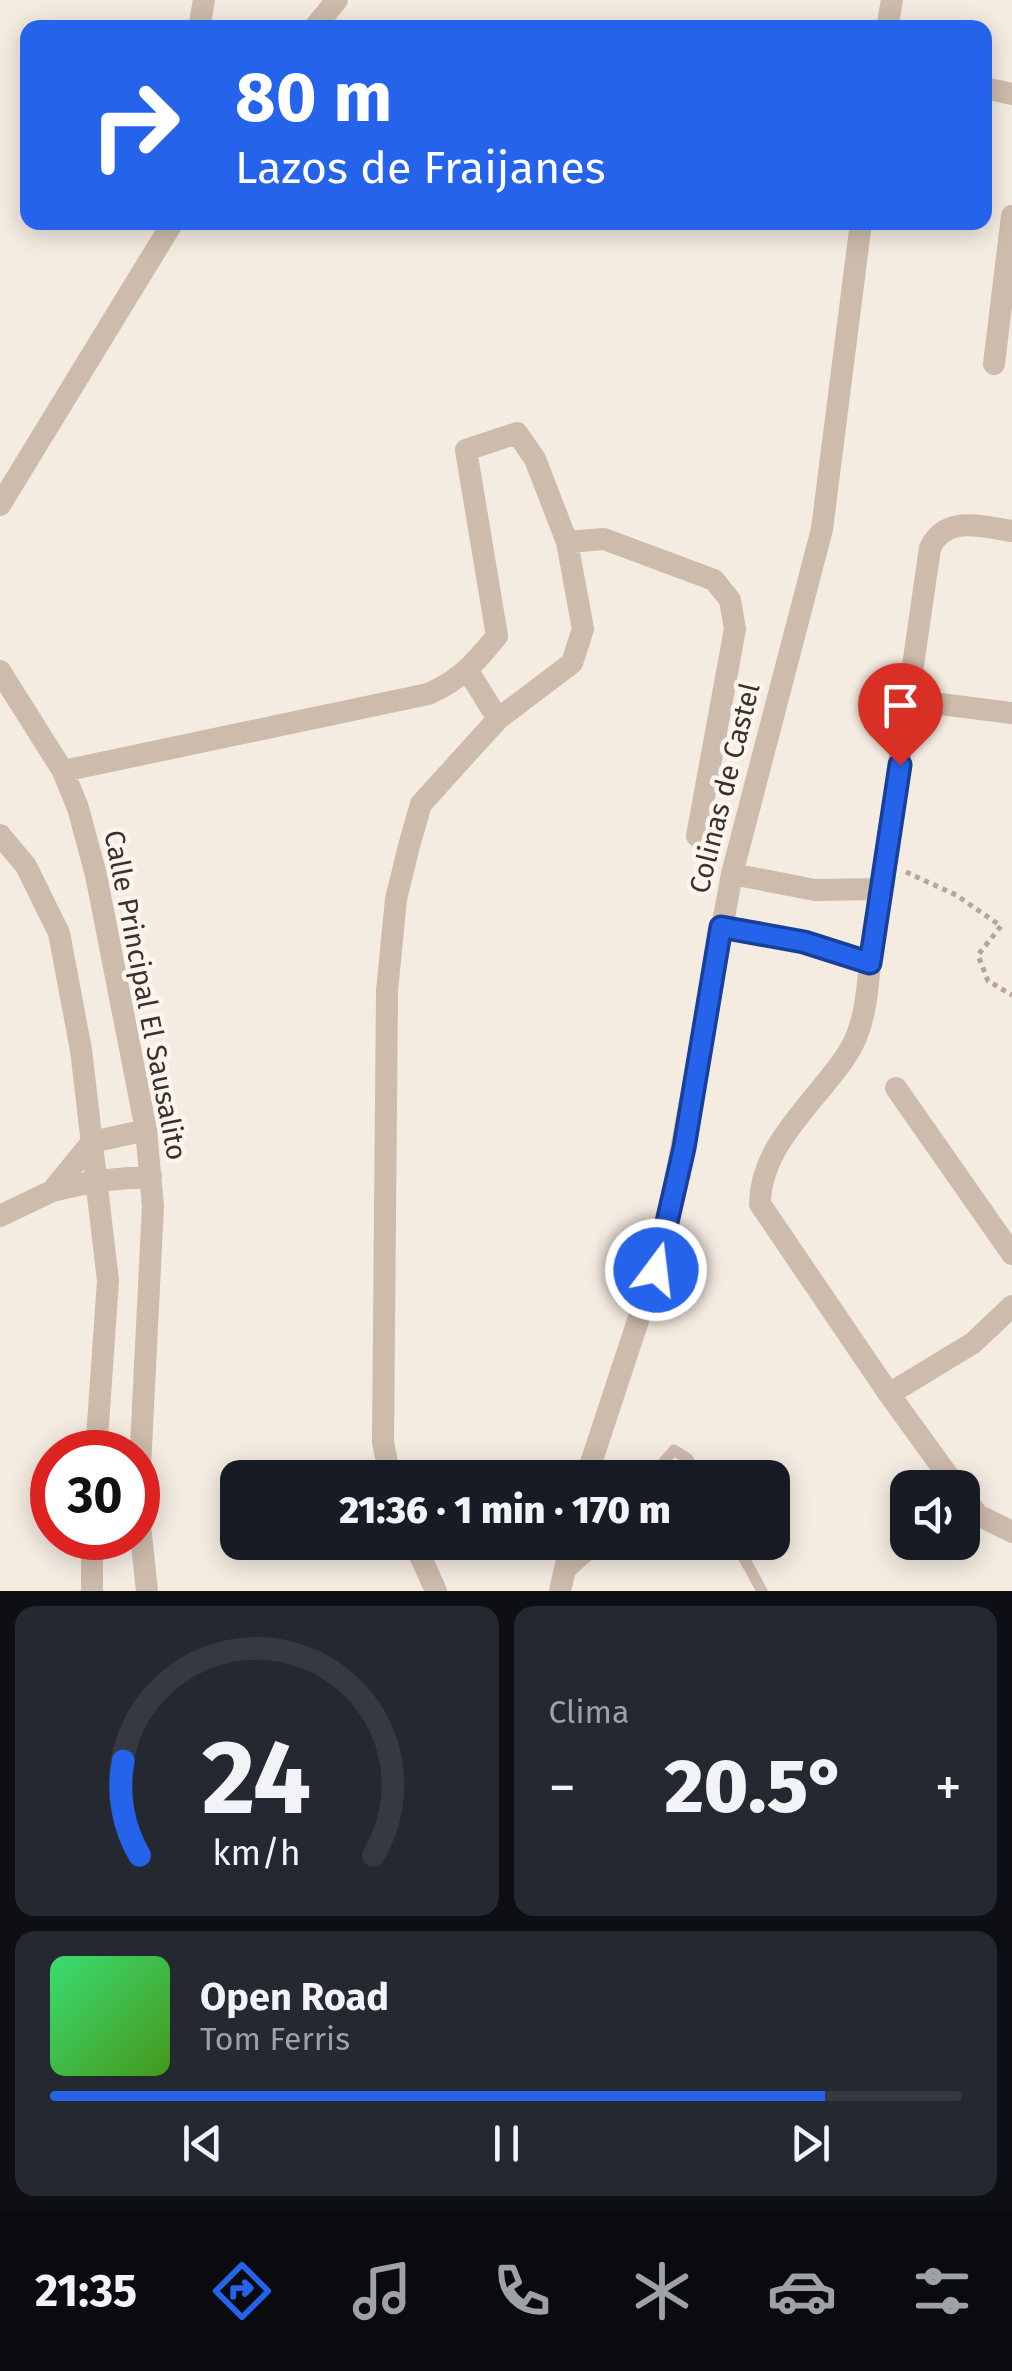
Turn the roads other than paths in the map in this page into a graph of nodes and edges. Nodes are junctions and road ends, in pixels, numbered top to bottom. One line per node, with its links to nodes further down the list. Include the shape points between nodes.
1 (337, 0): 2 (street)
2 (321, 20)
3 (1012, 216): 6 (street)
4 (168, 230): 8 (street)
5 (860, 230): 19 (street, Colinas de Castel, via 822,529)
6 (1008, 278): 7 (street)
7 (994, 364)
8 (1, 506)
9 (1012, 530): 13 (street, via 957,525 933,541)
10 (568, 542): 11 (street, via 534,459 516,433 466,450 497,636); 15 (street, via 583,630 572,663); 18 (street, via 604,539 641,551 714,580 730,600 735,629)
11 (468, 671): 15 (street); 16 (street, via 428,694)
12 (0, 672): 16 (street, Calle Principal El Sausalito)
13 (909, 700): 14 (street); 20 (street)
14 (1012, 713)
15 (498, 719): 34 (street, via 421,804 391,931)
16 (63, 771): 24 (street, Calle Principal El Sausalito, via 96,875)
17 (0, 836): 25 (street, via 26,866 60,933)
18 (697, 836)
19 (732, 874): 20 (street, via 815,890); 21 (street, Colinas de Castel)
20 (882, 889): 22 (street)
21 (721, 927): 22 (street); 35 (street, Colinas de Castel, via 664,1242)
22 (870, 963): 32 (street, via 866,1008 850,1050 772,1154 760,1204)
23 (896, 1088): 30 (street)
24 (146, 1130): 25 (street); 26 (street, Calle Principal El Sausalito)
25 (92, 1142): 27 (street); 28 (street)
26 (150, 1176): 27 (street); 48 (street, Calle Principal El Sausalito, via 138,1507)
27 (96, 1181): 28 (street); 33 (street, via 108,1281)
28 (52, 1191): 29 (street)
29 (0, 1216)
30 (1012, 1254)
31 (1012, 1306): 32 (street, via 973,1343)
32 (889, 1394): 38 (street)
33 (98, 1430)
34 (386, 1460)
35 (592, 1460)
36 (665, 1460): 37 (lane, via 674,1450)
37 (689, 1460)
38 (944, 1470)
39 (980, 1517): 40 (street)
40 (1012, 1532)
41 (92, 1560): 47 (street)
42 (422, 1560): 49 (street)
43 (567, 1560): 46 (street)
44 (585, 1560): 46 (lane)
45 (745, 1560): 50 (lane)
46 (561, 1585)
47 (92, 1591)
48 (148, 1591)
49 (436, 1591)
50 (762, 1591)

